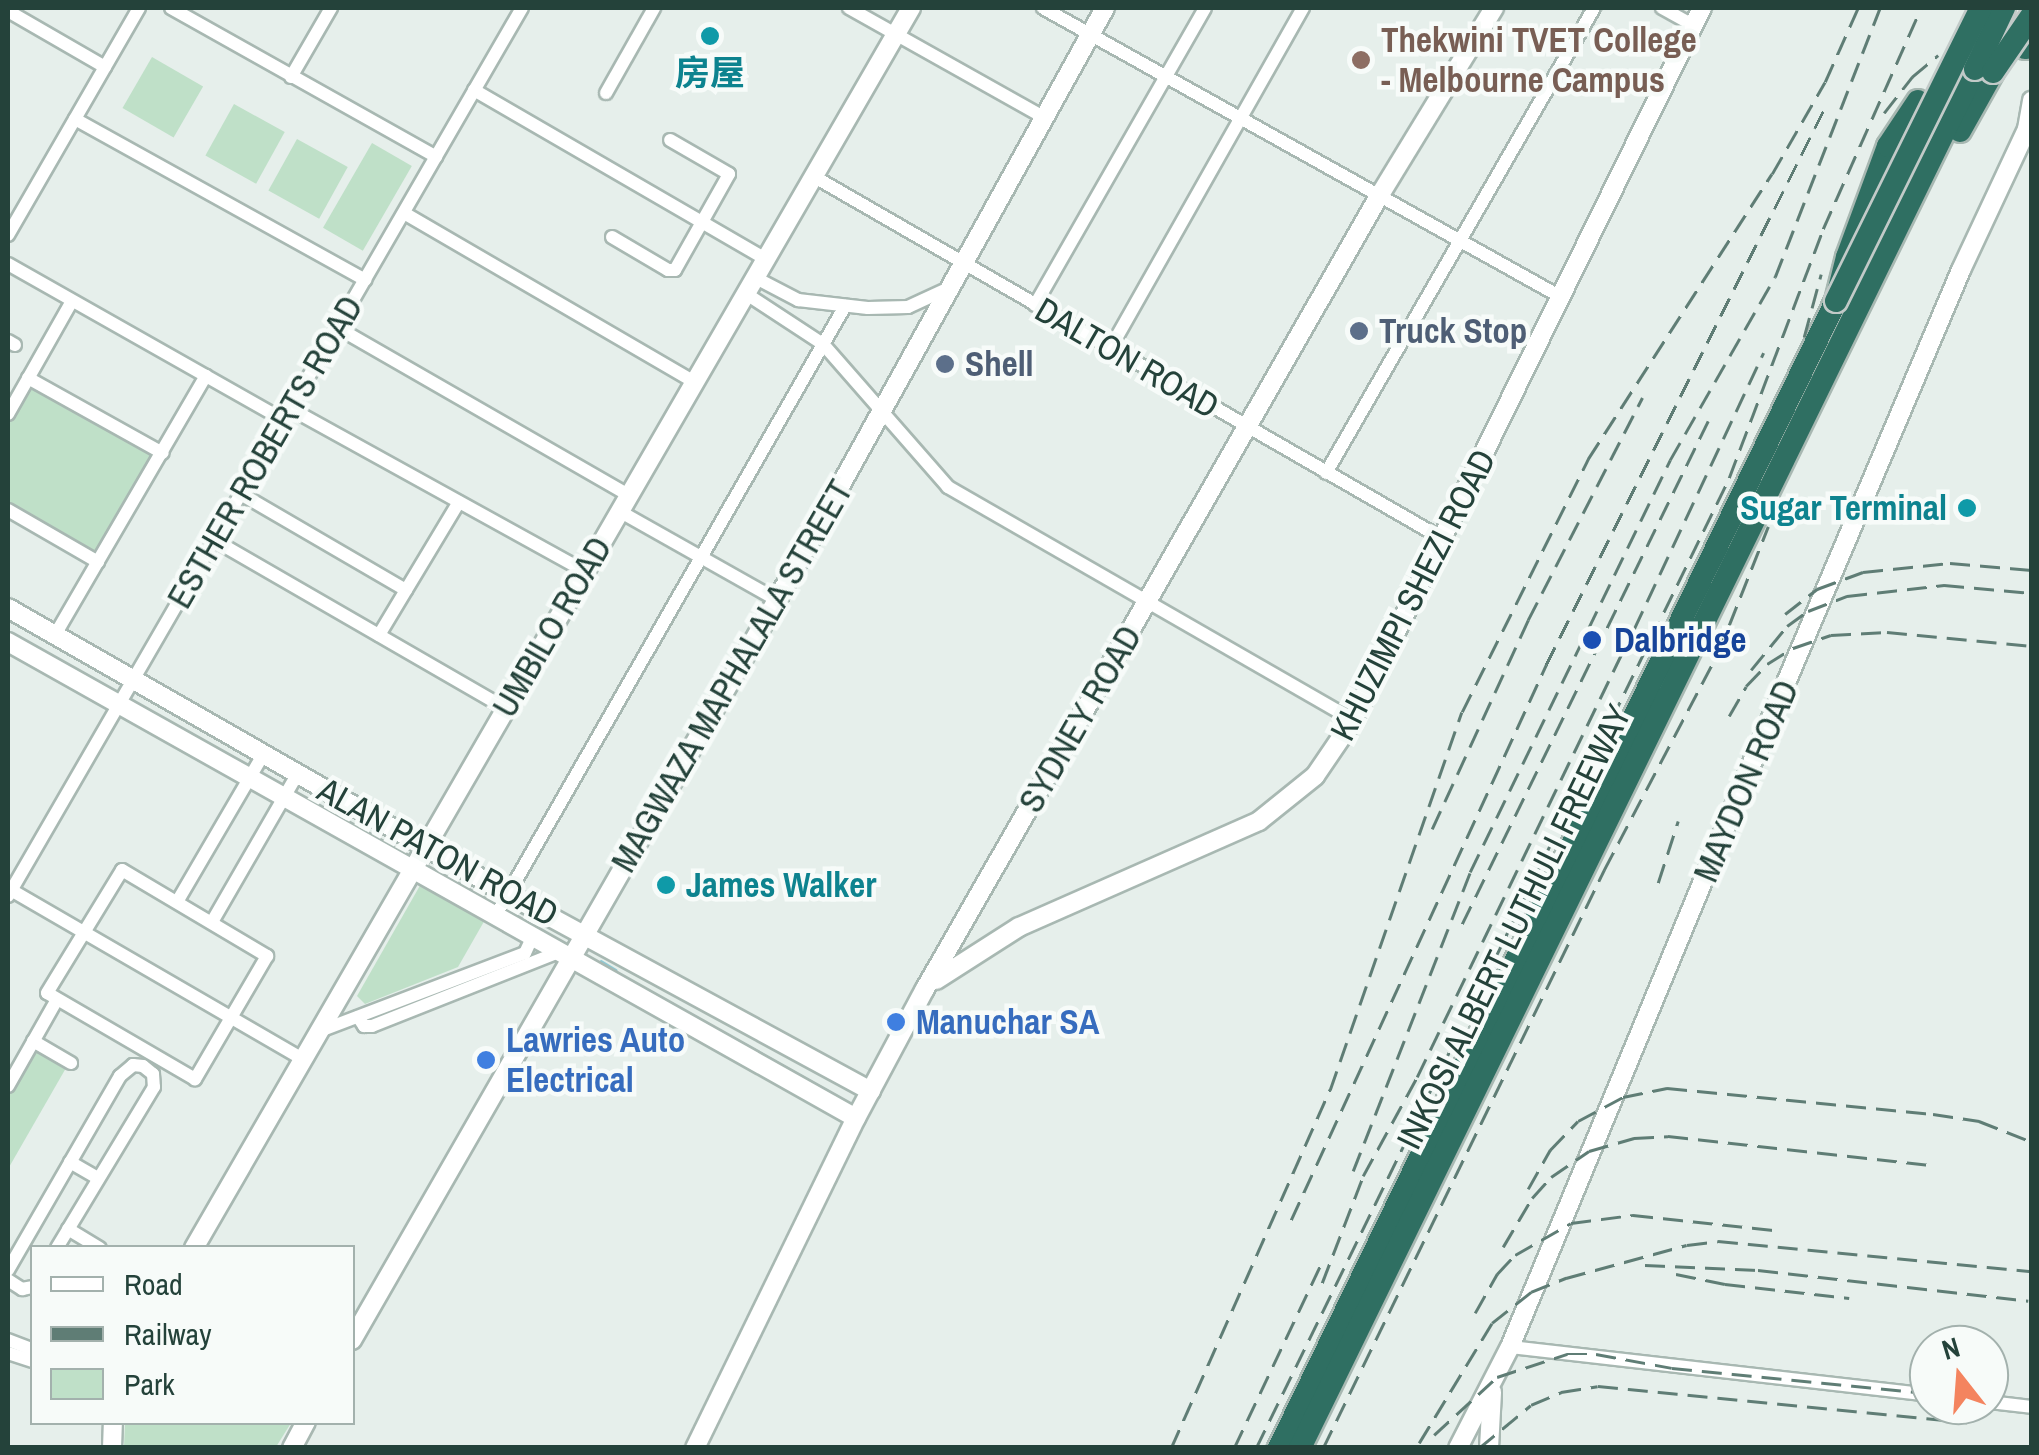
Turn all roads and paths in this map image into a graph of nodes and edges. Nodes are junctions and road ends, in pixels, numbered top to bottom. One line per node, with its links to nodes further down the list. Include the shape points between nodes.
1 (139, 8): 22 (street)
2 (171, 8): 23 (street)
3 (331, 8): 23 (street)
4 (522, 8): 25 (street, ESTHER ROBERTS ROAD)
5 (654, 8): 26 (street)
6 (849, 8): 20 (street)
7 (910, 8): 20 (street, UMBILO ROAD)
8 (1042, 8): 21 (street)
9 (1105, 8): 21 (street, MAGWAZA MAPHALALA STREET)
10 (1205, 8): 24 (street)
11 (1303, 8): 31 (street)
12 (1494, 8): 35 (street, SYDNEY ROAD)
13 (1594, 8): 40 (street)
14 (1662, 8): 19 (street)
15 (1981, 8): 49 (highway, INKOSI ALBERT LUTHULI FREEWAY, bridge)
16 (2004, 8): 54 (highway, INKOSI ALBERT LUTHULI FREEWAY, bridge)
17 (8, 11): 22 (street)
18 (2032, 15): 54 (highway, bridge, via 2006,49)
19 (1697, 16): 47 (street, KHUZIMPI SHEZI ROAD)
20 (896, 34): 29 (street); 34 (street, UMBILO ROAD)
21 (1090, 34): 24 (street); 29 (street, MAGWAZA MAPHALALA STREET)
22 (105, 67): 30 (street)
23 (291, 77): 33 (street)
24 (1165, 78): 31 (street); 50 (street)
25 (474, 90): 33 (street, ESTHER ROBERTS ROAD); 37 (street)
26 (606, 93)
27 (1918, 101): 49 (highway, via 1888,146)
28 (2030, 116): 121 (street, MAYDON ROAD)
29 (1045, 118): 42 (street, MAGWAZA MAPHALALA STREET)
30 (75, 119): 38 (street); 44 (street)
31 (1239, 120): 35 (street); 55 (street)
32 (670, 140): 37 (street, via 729,174)
33 (436, 158): 36 (street, ESTHER ROBERTS ROAD)
34 (813, 176): 41 (street, UMBILO ROAD); 42 (street, DALTON ROAD)
35 (1378, 198): 40 (street); 62 (street, SYDNEY ROAD)
36 (404, 213): 44 (street, ESTHER ROBERTS ROAD); 58 (street)
37 (702, 222): 39 (street, via 672,272); 41 (street)
38 (8, 234)
39 (612, 238)
40 (1460, 244): 47 (street); 64 (street)
41 (765, 260): 45 (street, UMBILO ROAD)
42 (964, 261): 46 (street, MAGWAZA MAPHALALA STREET); 50 (street, DALTON ROAD)
43 (8, 264): 48 (street)
44 (364, 280): 52 (street, ESTHER ROBERTS ROAD)
45 (750, 285): 51 (street); 53 (street); 58 (street, UMBILO ROAD)
46 (948, 289): 51 (street, via 908,306); 59 (street, MAGWAZA MAPHALALA STREET)
47 (1561, 297): 69 (street, KHUZIMPI SHEZI ROAD)
48 (72, 301): 56 (street); 57 (street)
49 (1836, 302): 127 (highway, INKOSI ALBERT LUTHULI FREEWAY)
50 (1035, 305): 55 (street, DALTON ROAD)
51 (845, 306): 53 (street)
52 (338, 328): 61 (street, ESTHER ROBERTS ROAD); 67 (street)
53 (823, 344): 59 (street); 71 (street)
54 (1839, 344): 128 (highway, INKOSI ALBERT LUTHULI FREEWAY)
55 (1110, 349): 62 (street, DALTON ROAD)
56 (206, 376): 61 (street); 63 (street)
57 (28, 378): 60 (street); 63 (street)
58 (694, 382): 67 (street, UMBILO ROAD)
59 (881, 412): 75 (street, MAGWAZA MAPHALALA STREET); 76 (street, via 948,487)
60 (8, 414)
61 (288, 414): 65 (street, ESTHER ROBERTS ROAD); 66 (street)
62 (1246, 428): 64 (street, DALTON ROAD); 76 (street, SYDNEY ROAD)
63 (163, 453): 72 (street)
64 (1326, 473): 69 (street, DALTON ROAD)
65 (241, 494): 70 (street, ESTHER ROBERTS ROAD); 74 (street)
66 (459, 502): 73 (street); 74 (street)
67 (624, 503): 71 (street); 73 (street, UMBILO ROAD)
68 (8, 510): 72 (street)
69 (1442, 539): 84 (street, KHUZIMPI SHEZI ROAD)
70 (214, 540): 79 (street); 81 (street, ESTHER ROBERTS ROAD)
71 (700, 556): 75 (street); 92 (street)
72 (98, 562): 78 (street)
73 (584, 572): 83 (street, UMBILO ROAD)
74 (406, 590): 79 (street)
75 (776, 600): 97 (street, MAGWAZA MAPHALALA STREET)
76 (1146, 603): 84 (street); 101 (street, SYDNEY ROAD)
77 (8, 608): 78 (street, ALAN PATON ROAD)
78 (55, 635): 81 (street, ALAN PATON ROAD)
79 (379, 635): 83 (street)
80 (8, 642): 82 (street, ALAN PATON ROAD)
81 (133, 679): 82 (street, ESTHER ROBERTS ROAD); 85 (street, ALAN PATON ROAD)
82 (118, 705): 87 (street, ALAN PATON ROAD); 91 (street, ESTHER ROBERTS ROAD)
83 (505, 708): 89 (street, UMBILO ROAD)
84 (1353, 720): 101 (street, KHUZIMPI SHEZI ROAD, via 1315,776 1259,821 1019,927)
85 (264, 754): 86 (street, ALAN PATON ROAD); 87 (street)
86 (298, 773): 88 (street); 89 (street, ALAN PATON ROAD)
87 (249, 778): 88 (street, ALAN PATON ROAD); 93 (street)
88 (284, 798): 90 (street, ALAN PATON ROAD); 95 (street)
89 (426, 846): 90 (street, UMBILO ROAD); 92 (street, ALAN PATON ROAD)
90 (411, 870): 94 (street, ALAN PATON ROAD); 105 (street, UMBILO ROAD)
91 (9, 893): 96 (street)
92 (508, 894): 94 (street); 97 (street, ALAN PATON ROAD)
93 (177, 902): 95 (street); 96 (street, via 119,870)
94 (496, 915): 98 (street, ALAN PATON ROAD)
95 (212, 922): 104 (street, via 267,956)
96 (82, 932): 102 (street, via 47,990); 104 (street)
97 (586, 933): 99 (street, MAGWAZA MAPHALALA STREET); 103 (street, ALAN PATON ROAD)
98 (533, 936): 99 (street, ALAN PATON ROAD); 100 (street, via 525,954)
99 (565, 955): 100 (street); 106 (street, ALAN PATON ROAD); 120 (street, MAGWAZA MAPHALALA STREET)
100 (456, 985): 105 (street, via 372,1026 358,1016)
101 (925, 989): 111 (street, SYDNEY ROAD)
102 (56, 1001): 104 (street, via 195,1080); 107 (street)
103 (721, 1009): 106 (street); 111 (street, ALAN PATON ROAD)
104 (232, 1018): 108 (street)
105 (318, 1032): 108 (street, UMBILO ROAD)
106 (708, 1032): 112 (street, ALAN PATON ROAD)
107 (33, 1041): 109 (street); 110 (street)
108 (302, 1058): 118 (street, UMBILO ROAD)
109 (70, 1063)
110 (8, 1086)
111 (871, 1091): 112 (street, SYDNEY ROAD)
112 (856, 1118): 126 (street, SYDNEY ROAD)
113 (70, 1162): 114 (street); 114 (street, via 125,1069 144,1066 154,1086); 119 (street)
114 (98, 1178): 115 (street)
115 (68, 1229): 116 (street); 117 (street)
116 (59, 1245)
117 (95, 1245)
118 (196, 1245)
119 (8, 1270)
120 (355, 1335)
121 (1510, 1347): 122 (street, MAYDON ROAD); 123 (street)
122 (1492, 1386): 129 (street, MAYDON ROAD); 130 (street)
123 (1909, 1393)
124 (304, 1425): 125 (street)
125 (292, 1448)
126 (696, 1448)
127 (1279, 1448)
128 (1300, 1448)
129 (1458, 1448)
130 (1489, 1448)

